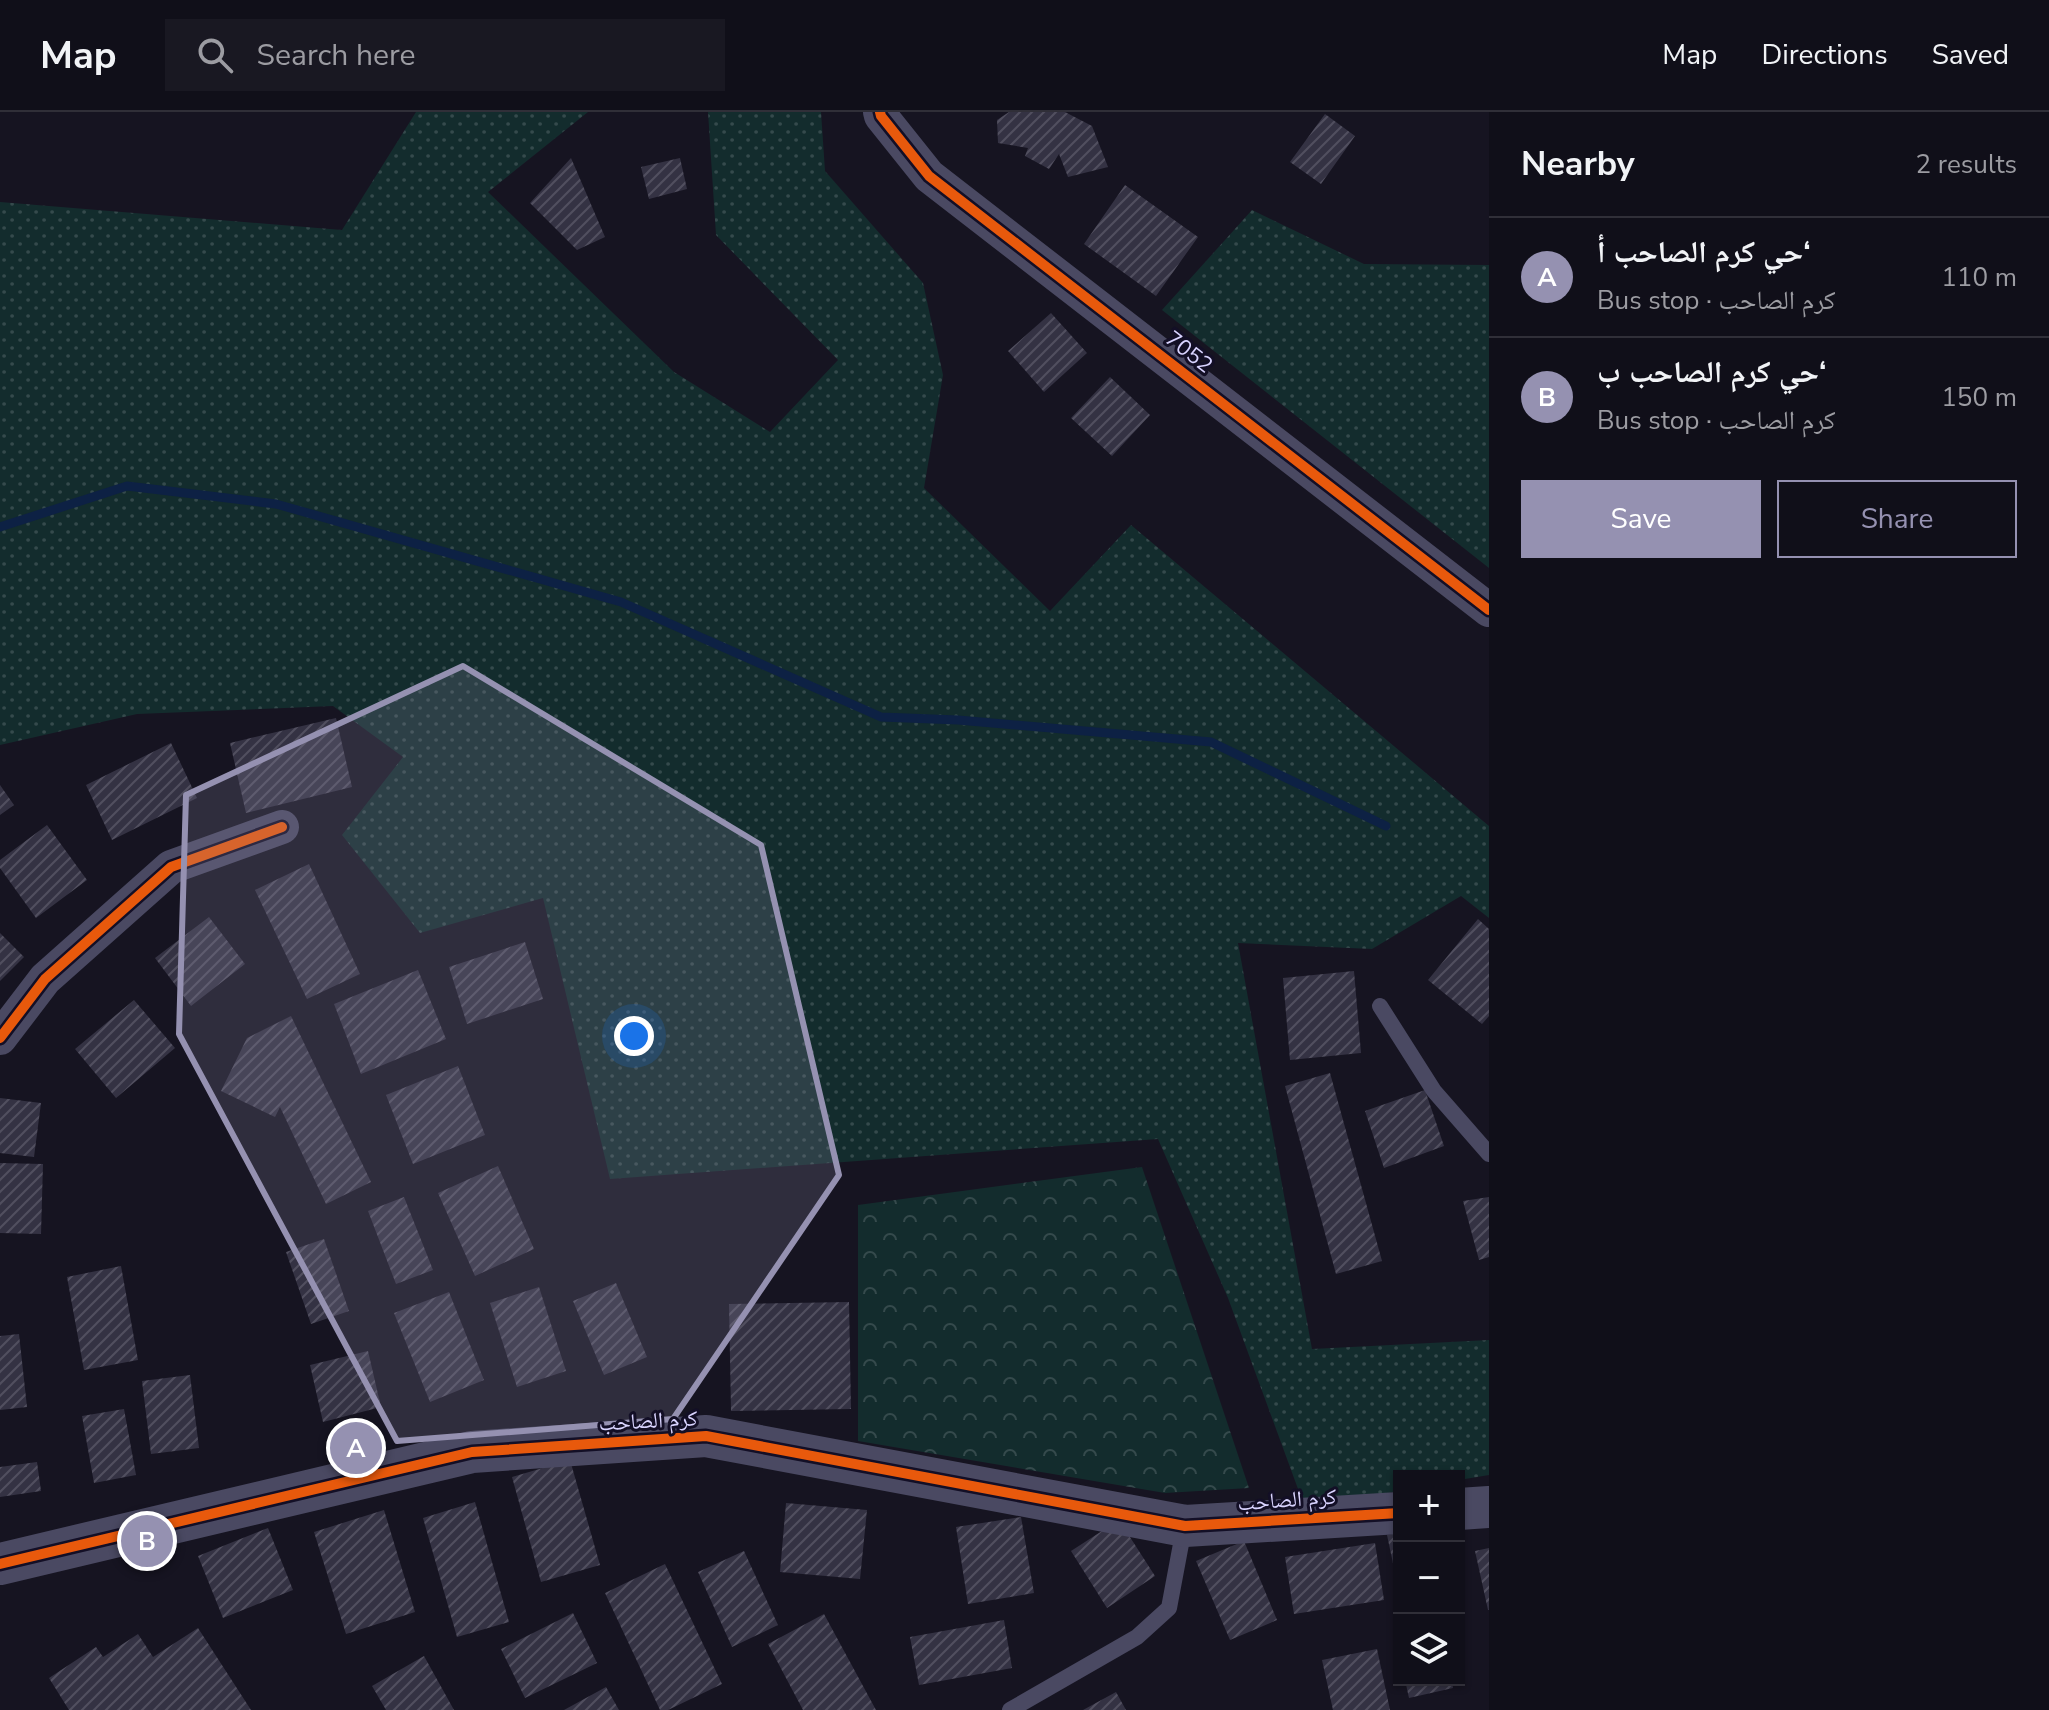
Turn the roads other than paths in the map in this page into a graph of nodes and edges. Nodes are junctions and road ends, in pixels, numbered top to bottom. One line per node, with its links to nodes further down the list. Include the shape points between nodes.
1 (880, 112): 2 (street, 7052, via 929,176)
2 (1489, 610)
3 (282, 827): 5 (street, via 171,867 45,979)
4 (1380, 1006): 6 (lane, via 1434,1091)
5 (0, 1038)
6 (1489, 1154)
7 (1489, 1507): 8 (street)
8 (1465, 1509)
9 (1393, 1513): 10 (street, كرم الصاحب)
10 (1185, 1526): 11 (street, كرم الصاحب, via 706,1436 472,1452); 12 (lane, via 1169,1608 1137,1637)
11 (0, 1564)
12 (1010, 1710)

